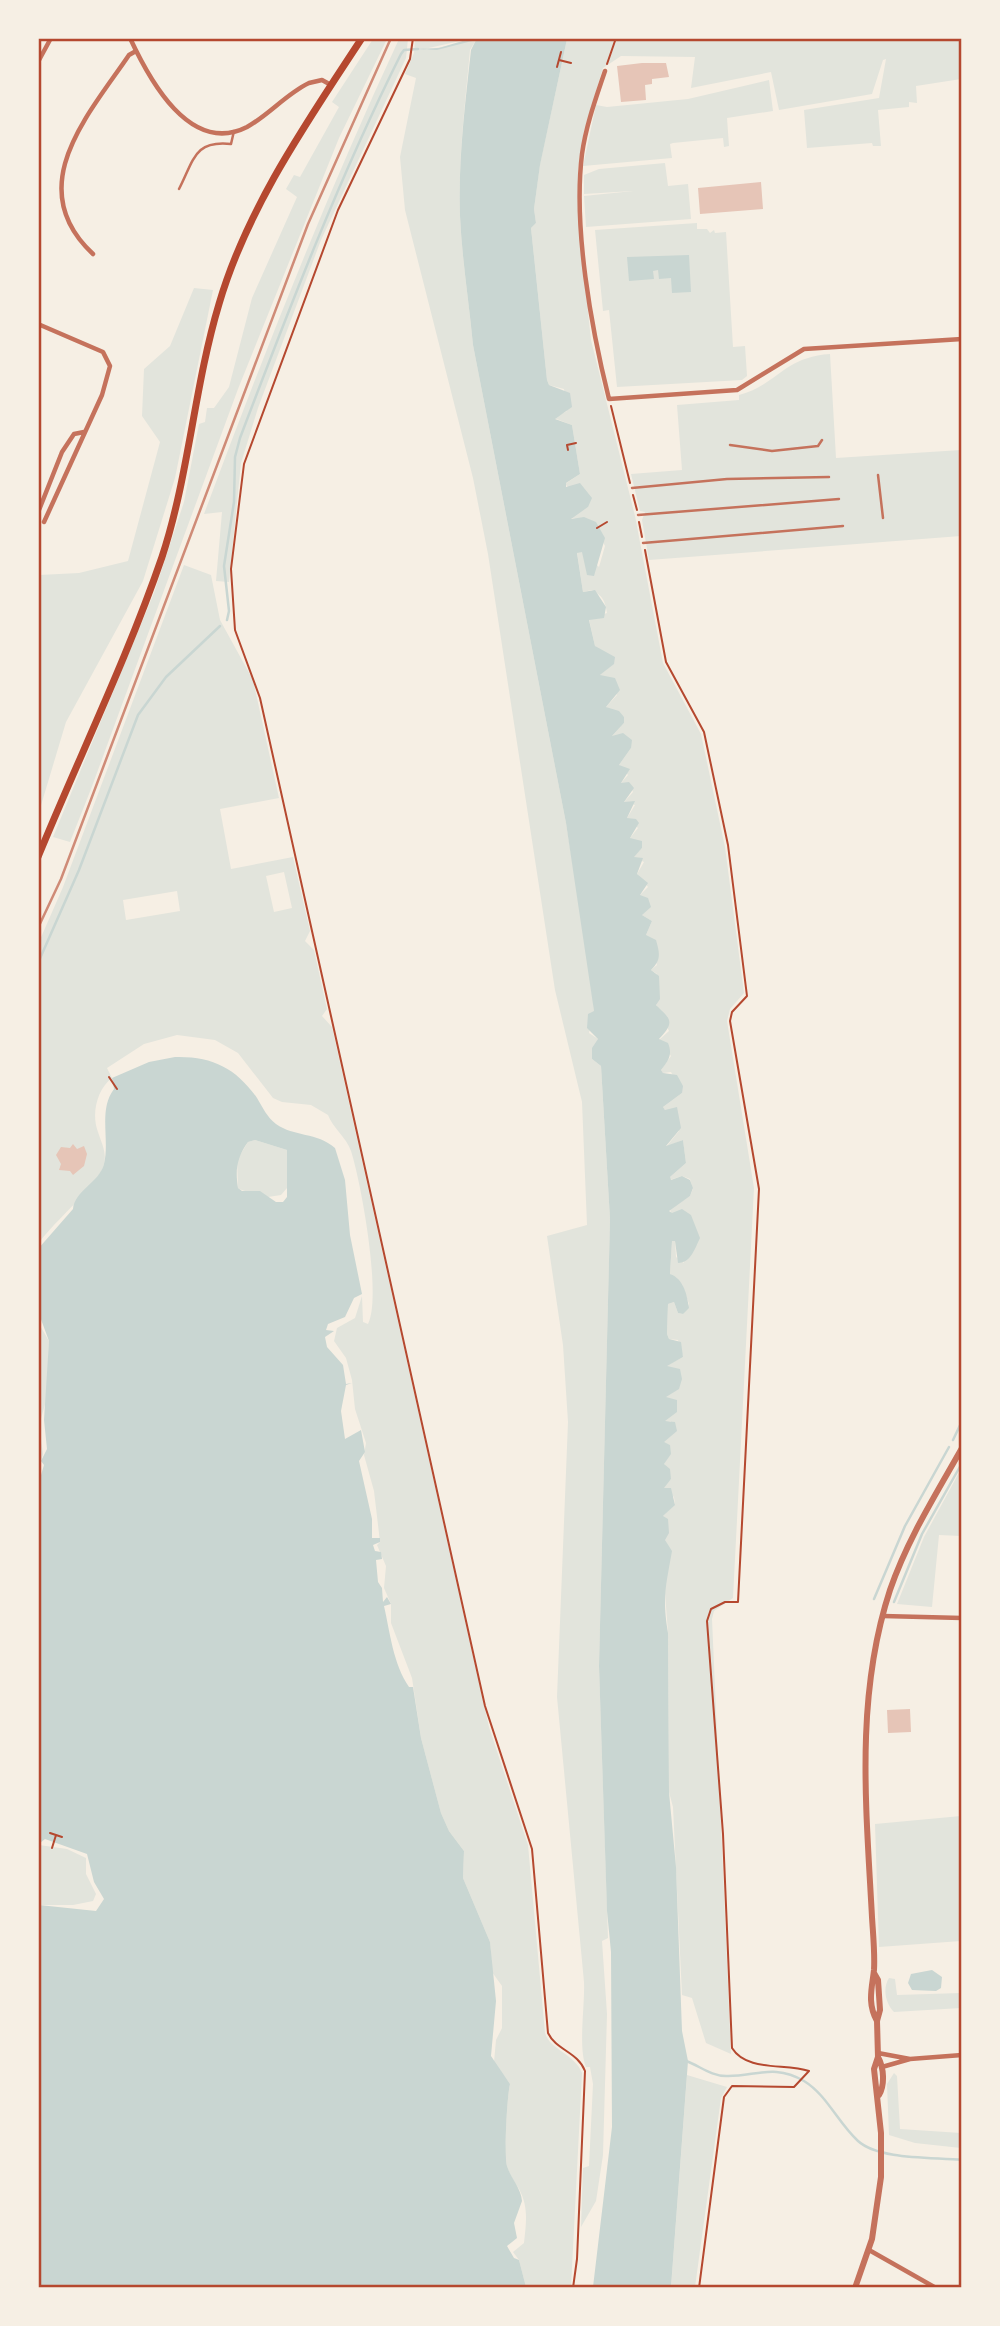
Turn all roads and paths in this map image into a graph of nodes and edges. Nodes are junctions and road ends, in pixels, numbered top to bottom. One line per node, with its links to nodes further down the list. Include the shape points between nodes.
1 (51, 38): 9 (street)
2 (130, 38): 6 (street)
3 (362, 38): 13 (main road)
4 (413, 38): 55 (path, via 412,52 338,209 247,453 232,556 234,618 237,642 260,698 485,1706 532,1849 548,2033 579,2059 584,2071)
5 (616, 38): 12 (path)
6 (136, 51): 14 (street, via 157,87 189,122 209,131); 16 (street, via 99,97 65,157 63,200 74,228)
7 (561, 52): 8 (path)
8 (559, 60): 10 (path); 11 (path)
9 (38, 62)
10 (571, 63)
11 (557, 67)
12 (605, 71): 19 (street, via 586,132 581,195 594,339)
13 (331, 85): 14 (street, via 322,80 309,83 252,124); 39 (main road, via 267,190 229,271 206,351 178,502 161,559)
14 (234, 131): 15 (lane, via 231,144 208,144 200,150)
15 (179, 189)
16 (93, 254)
17 (38, 324): 20 (street, via 108,358 102,396)
18 (961, 339): 19 (street, via 804,349 737,390)
19 (610, 399): 29 (path)
20 (85, 432): 31 (street, via 74,434 62,452); 34 (street)
21 (565, 440): 24 (path)
22 (822, 440): 25 (lane, via 818,446 772,451)
23 (576, 443): 24 (path)
24 (567, 445): 26 (path)
25 (730, 445)
26 (568, 450)
27 (878, 475): 33 (lane)
28 (829, 477): 29 (lane, via 727,479)
29 (632, 488): 32 (path)
30 (839, 499): 32 (lane)
31 (39, 510)
32 (638, 515): 38 (path)
33 (883, 518)
34 (44, 522)
35 (607, 522): 37 (path)
36 (843, 526): 38 (lane)
37 (597, 528)
38 (643, 542): 56 (path, via 666,662 704,732 728,845 747,996 730,1021 759,1189 738,1602 711,1609 707,1621 723,1834 732,2048 745,2060 809,2071 796,2085 742,2084 732,2086 724,2097)
39 (38, 857)
40 (109, 1077): 41 (path)
41 (117, 1089)
42 (961, 1448): 44 (street, via 900,1564)
43 (961, 1618): 44 (street)
44 (882, 1619): 49 (street, via 869,1672 864,1736 874,1973 870,1996 877,2021)
45 (50, 1833): 46 (path)
46 (56, 1835): 47 (path); 48 (path)
47 (62, 1837)
48 (52, 1848)
49 (878, 2055): 51 (street); 52 (street); 53 (street, via 874,2069)
50 (961, 2055): 51 (street)
51 (910, 2059): 52 (street)
52 (882, 2067): 53 (street, via 883,2088)
53 (878, 2095): 54 (street, via 879,2196)
54 (869, 2250): 57 (street); 58 (street)
55 (573, 2287)
56 (699, 2287)
57 (855, 2287)
58 (936, 2287)

